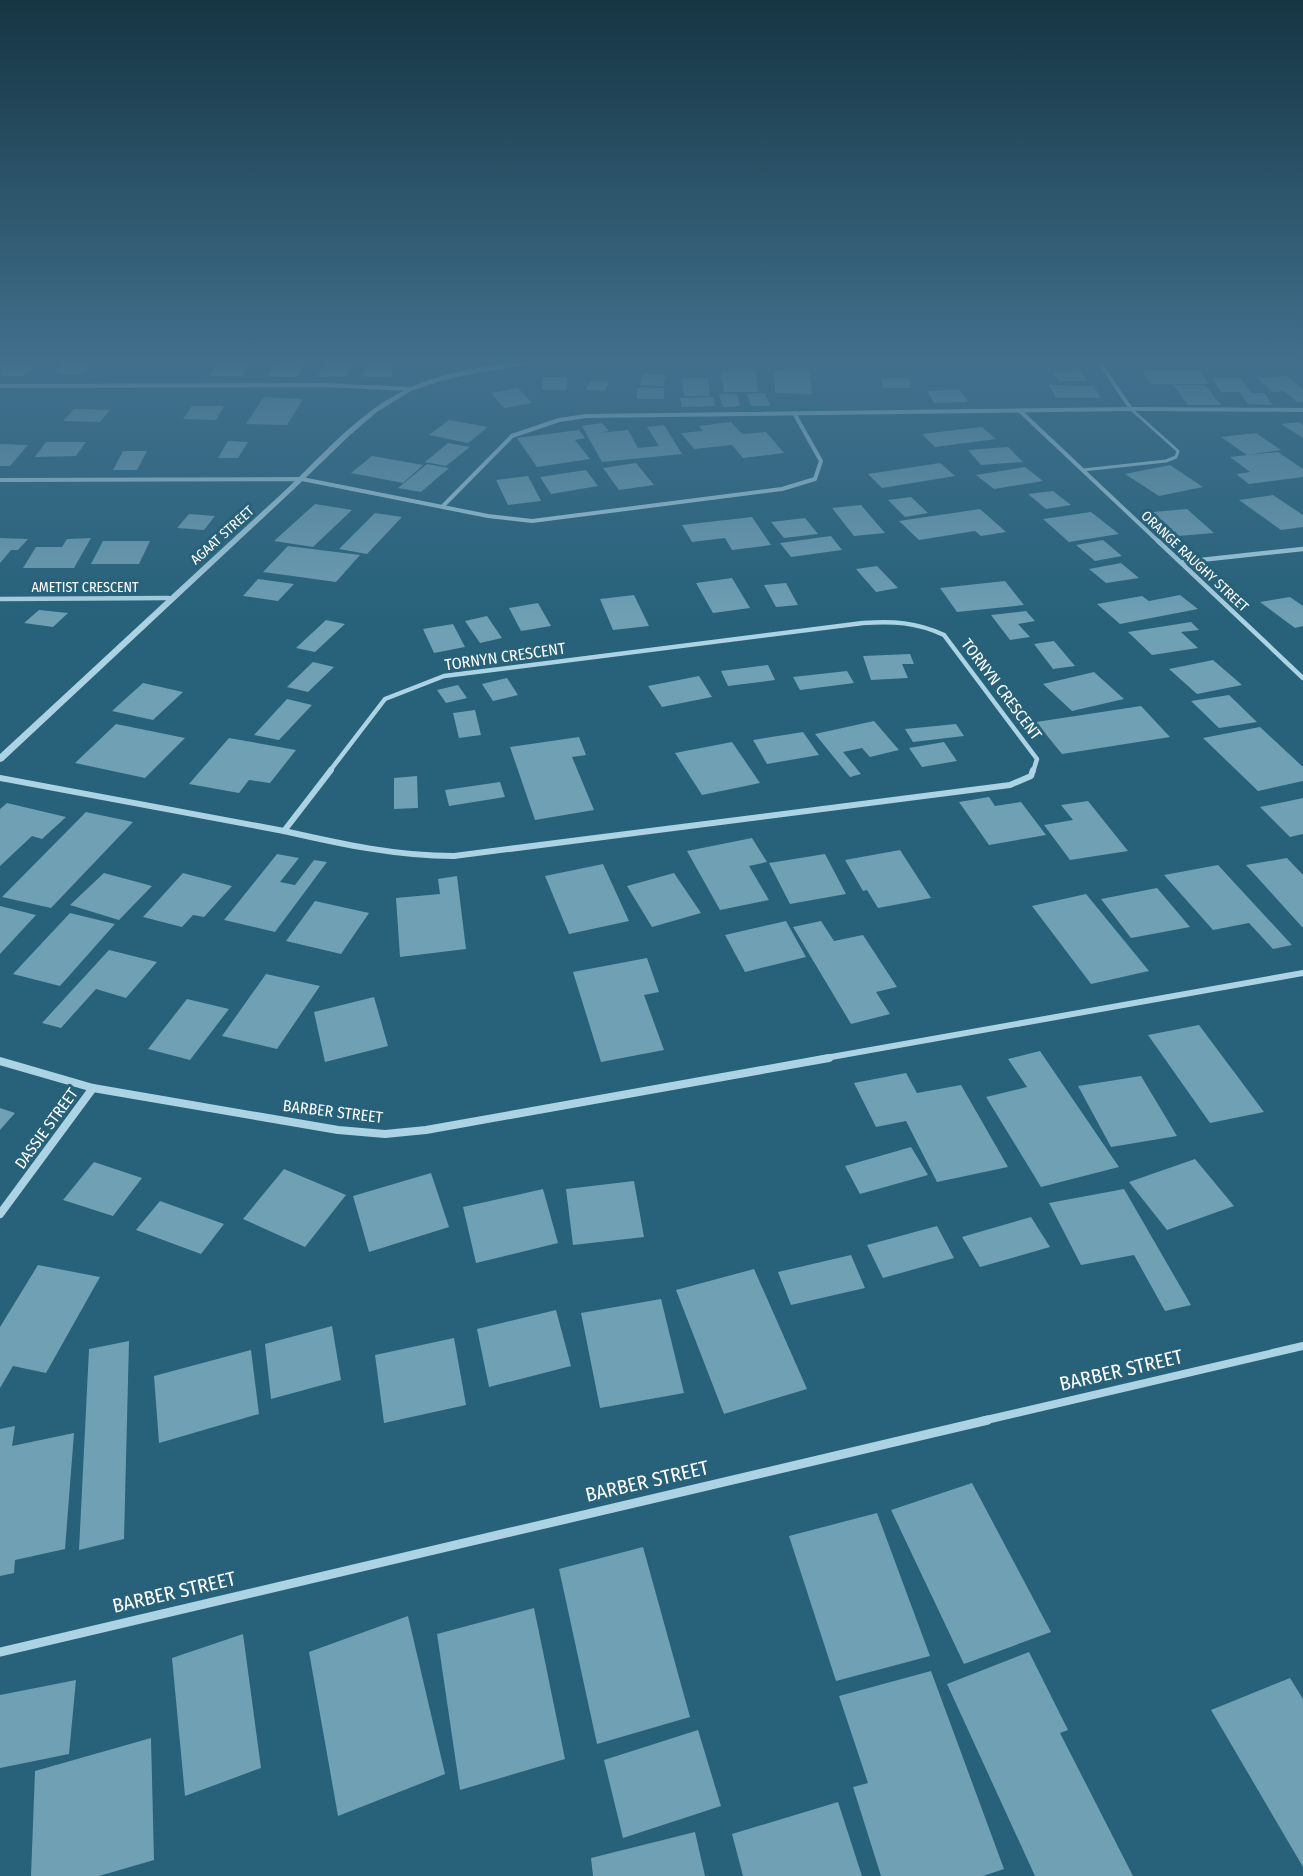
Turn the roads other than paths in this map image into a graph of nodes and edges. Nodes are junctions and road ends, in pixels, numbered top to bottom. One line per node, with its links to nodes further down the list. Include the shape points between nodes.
1 (334, 448): 7 (street, AGAAT STREET)
2 (501, 448): 9 (street)
3 (813, 448): 9 (street, via 821,461 815,479 782,489 532,521)
4 (1059, 448): 6 (street, ORANGE RAUGHY STREET)
5 (1174, 448): 6 (lane, via 1178,451 1176,457 1166,461)
6 (1083, 470): 11 (street, ORANGE RAUGHY STREET)
7 (302, 479): 8 (street); 9 (street); 12 (street, AGAAT STREET)
8 (0, 480)
9 (443, 506)
10 (1303, 549): 11 (street)
11 (1182, 562): 14 (street, ORANGE RAUGHY STREET)
12 (169, 598): 13 (street, AMETIST CRESCENT); 15 (street, AGAAT STREET)
13 (0, 599)
14 (1303, 678)
15 (0, 759)
16 (0, 778): 17 (street, TORNYN CRESCENT)
17 (284, 831): 17 (street, TORNYN CRESCENT, via 351,847 454,856 1010,785 1031,776 1037,759 944,635 902,620 882,621 444,676 385,699)
18 (1303, 972): 20 (street, BARBER STREET, via 406,1132 338,1130)
19 (0, 1061): 20 (street, BARBER STREET)
20 (93, 1088): 21 (street, DASSIE STREET)
21 (0, 1214)
22 (1303, 1346): 23 (street, BARBER STREET)
23 (0, 1652)

